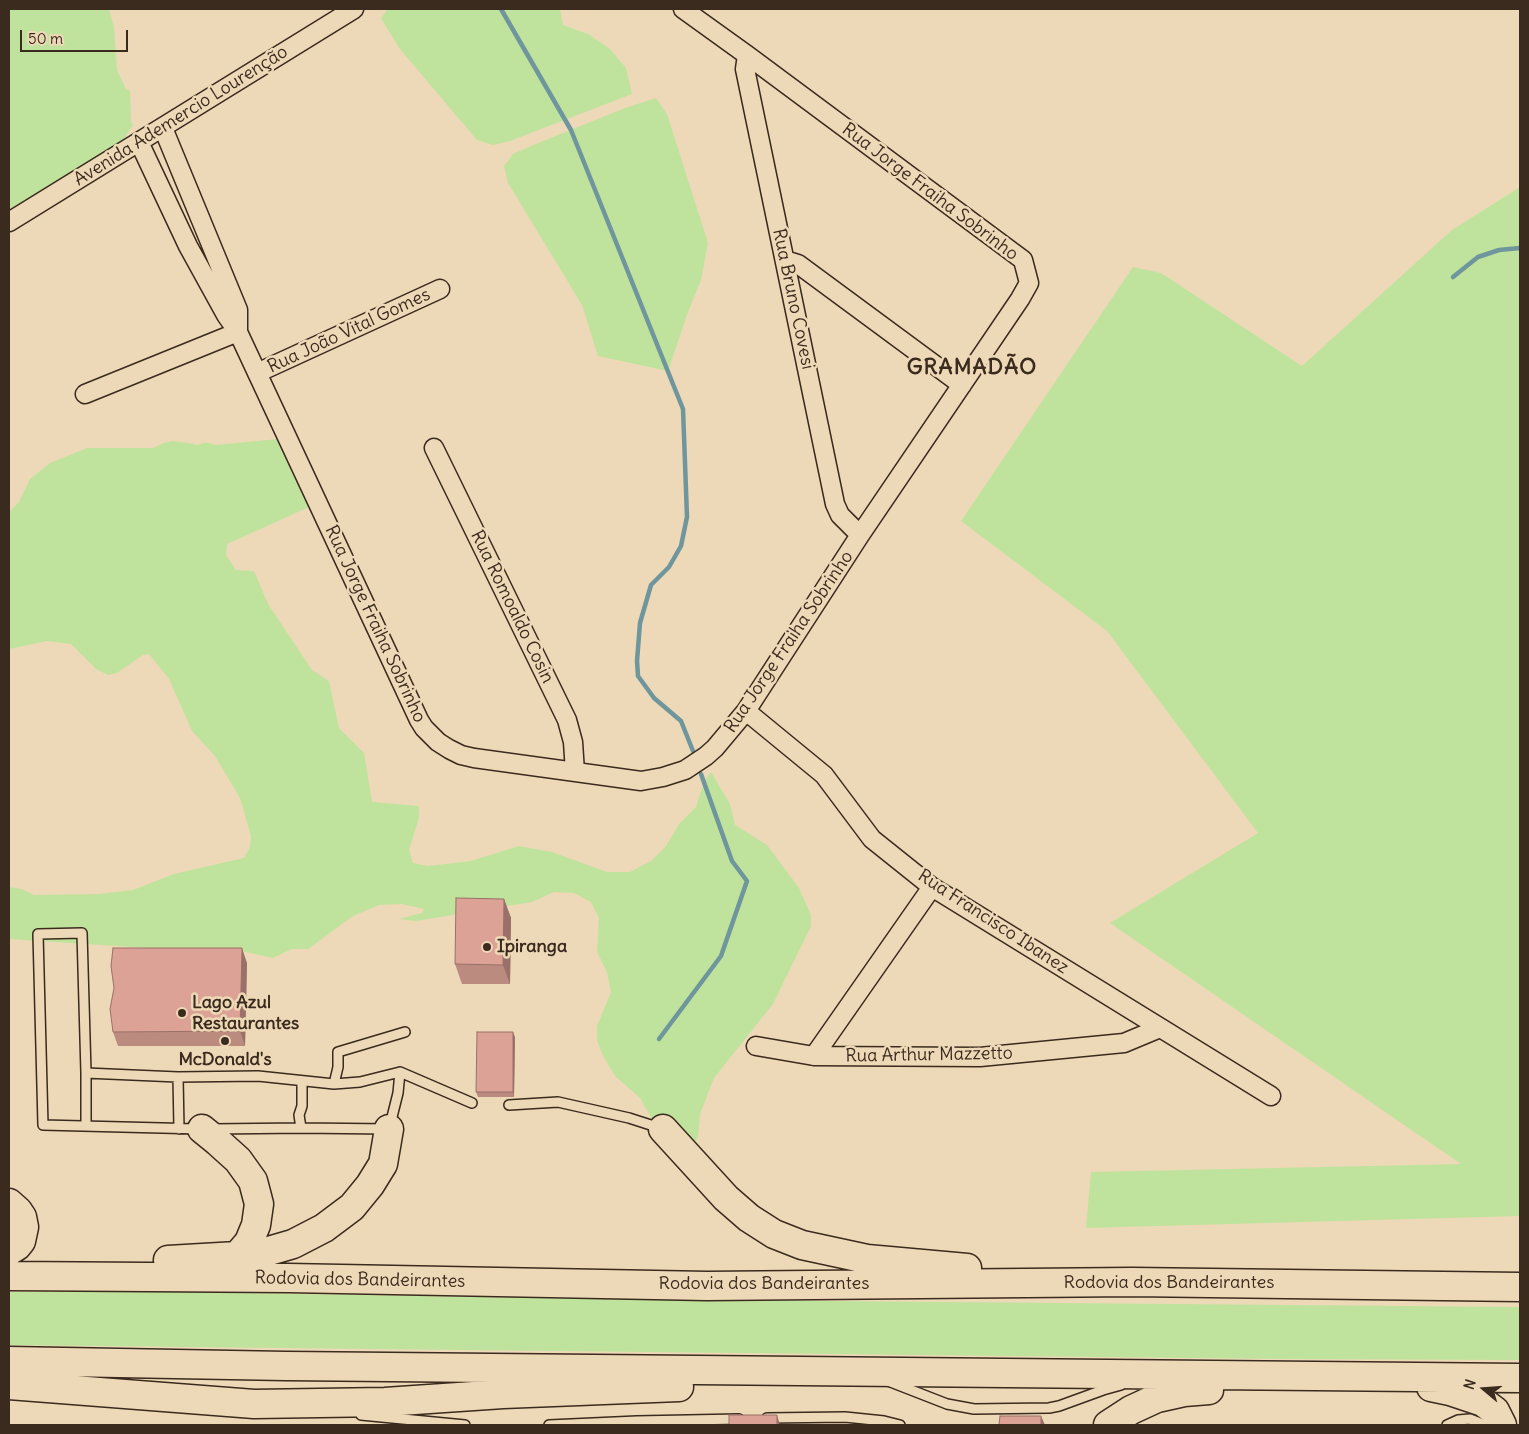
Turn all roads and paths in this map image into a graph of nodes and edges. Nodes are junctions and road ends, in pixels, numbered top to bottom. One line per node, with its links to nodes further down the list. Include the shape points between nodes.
1 (354, 9): 4 (street, Avenida Ademercio Lourenção)
2 (683, 9): 3 (street, Rua Jorge Fraiha Sobrinho)
3 (747, 55): 7 (street, Rua Bruno Covesi, via 745,69); 11 (street, Rua Jorge Fraiha Sobrinho, via 1023,260 1029,283)
4 (163, 128): 5 (street, Avenida Ademercio Lourenção); 9 (street, via 238,310)
5 (139, 142): 6 (street, Avenida Ademercio Lourenção); 9 (street, Rua Jorge Fraiha Sobrinho, via 188,246)
6 (9, 222)
7 (784, 260): 11 (street, via 798,264); 14 (street, Rua Bruno Covesi, via 835,504 840,515)
8 (440, 289): 10 (street, Rua João Vital Gomes)
9 (238, 332): 10 (street, Rua Jorge Fraiha Sobrinho); 12 (street)
10 (258, 373): 16 (street, Rua Jorge Fraiha Sobrinho, via 424,728 438,742 462,755)
11 (962, 385): 14 (street, Rua Jorge Fraiha Sobrinho)
12 (85, 394)
13 (434, 448): 16 (street, Rua Romoaldo Cosin, via 567,720 574,742)
14 (860, 536): 15 (street, Rua Jorge Fraiha Sobrinho)
15 (746, 711): 16 (street, Rua Jorge Fraiha Sobrinho, via 715,748 696,764 674,774 642,780); 17 (street, Rua Francisco Ibanez, via 824,775 872,839)
16 (575, 772)
17 (932, 887): 18 (street, Rua Francisco Ibanez); 21 (street)
18 (1160, 1028): 21 (street, Rua Arthur Mazzetto, via 1124,1043 980,1057); 27 (street, Rua Francisco Ibanez)
19 (406, 1032): 26 (lane, via 338,1052)
20 (756, 1046): 21 (street, Rua Arthur Mazzetto)
21 (814, 1056)
22 (400, 1072): 26 (lane, via 360,1082); 28 (lane); 33 (lane)
23 (86, 1073): 24 (lane); 30 (lane); 30 (lane, via 82,933 38,934 43,1125)
24 (178, 1077): 25 (lane, via 258,1076); 32 (lane)
25 (302, 1081): 26 (lane); 31 (lane)
26 (334, 1084)
27 (1271, 1096)
28 (472, 1103)
29 (509, 1105): 34 (lane, via 558,1102)
30 (86, 1126): 32 (lane)
31 (301, 1128): 32 (lane); 33 (lane)
32 (190, 1129): 37 (highway, via 218,1142 238,1160 252,1181 259,1204 256,1225 249,1242)
33 (389, 1129): 37 (highway, via 383,1164 352,1207 324,1228 293,1244)
34 (663, 1129): 40 (highway, via 726,1198 749,1218 774,1234 802,1245 867,1259)
35 (9, 1203): 36 (highway, via 24,1222 21,1241)
36 (9, 1252)
37 (237, 1256): 39 (highway, via 112,1263)
38 (9, 1276): 39 (highway, Rodovia dos Bandeirantes)
39 (56, 1276): 40 (highway, Rodovia dos Bandeirantes, via 707,1286)
40 (1132, 1282): 41 (highway, Rodovia dos Bandeirantes)
41 (1520, 1287)
42 (9, 1361): 43 (highway)
43 (862, 1371): 44 (highway); 44 (lane, via 947,1404 974,1409 1049,1408 1119,1385); 48 (highway, via 677,1387 385,1402)
44 (1214, 1375): 45 (highway)
45 (1374, 1376): 46 (highway); 54 (highway, via 1170,1394 1144,1403); 57 (highway, via 1483,1402 1495,1410)
46 (1520, 1378)
47 (9, 1385): 48 (highway)
48 (254, 1404): 49 (lane)
49 (331, 1412)
50 (350, 1414): 51 (lane)
51 (466, 1425)
52 (549, 1425): 53 (lane, via 845,1417)
53 (900, 1425)
54 (1108, 1425)
55 (1447, 1425): 56 (lane, via 1470,1418)
56 (1485, 1425)
57 (1502, 1425)

